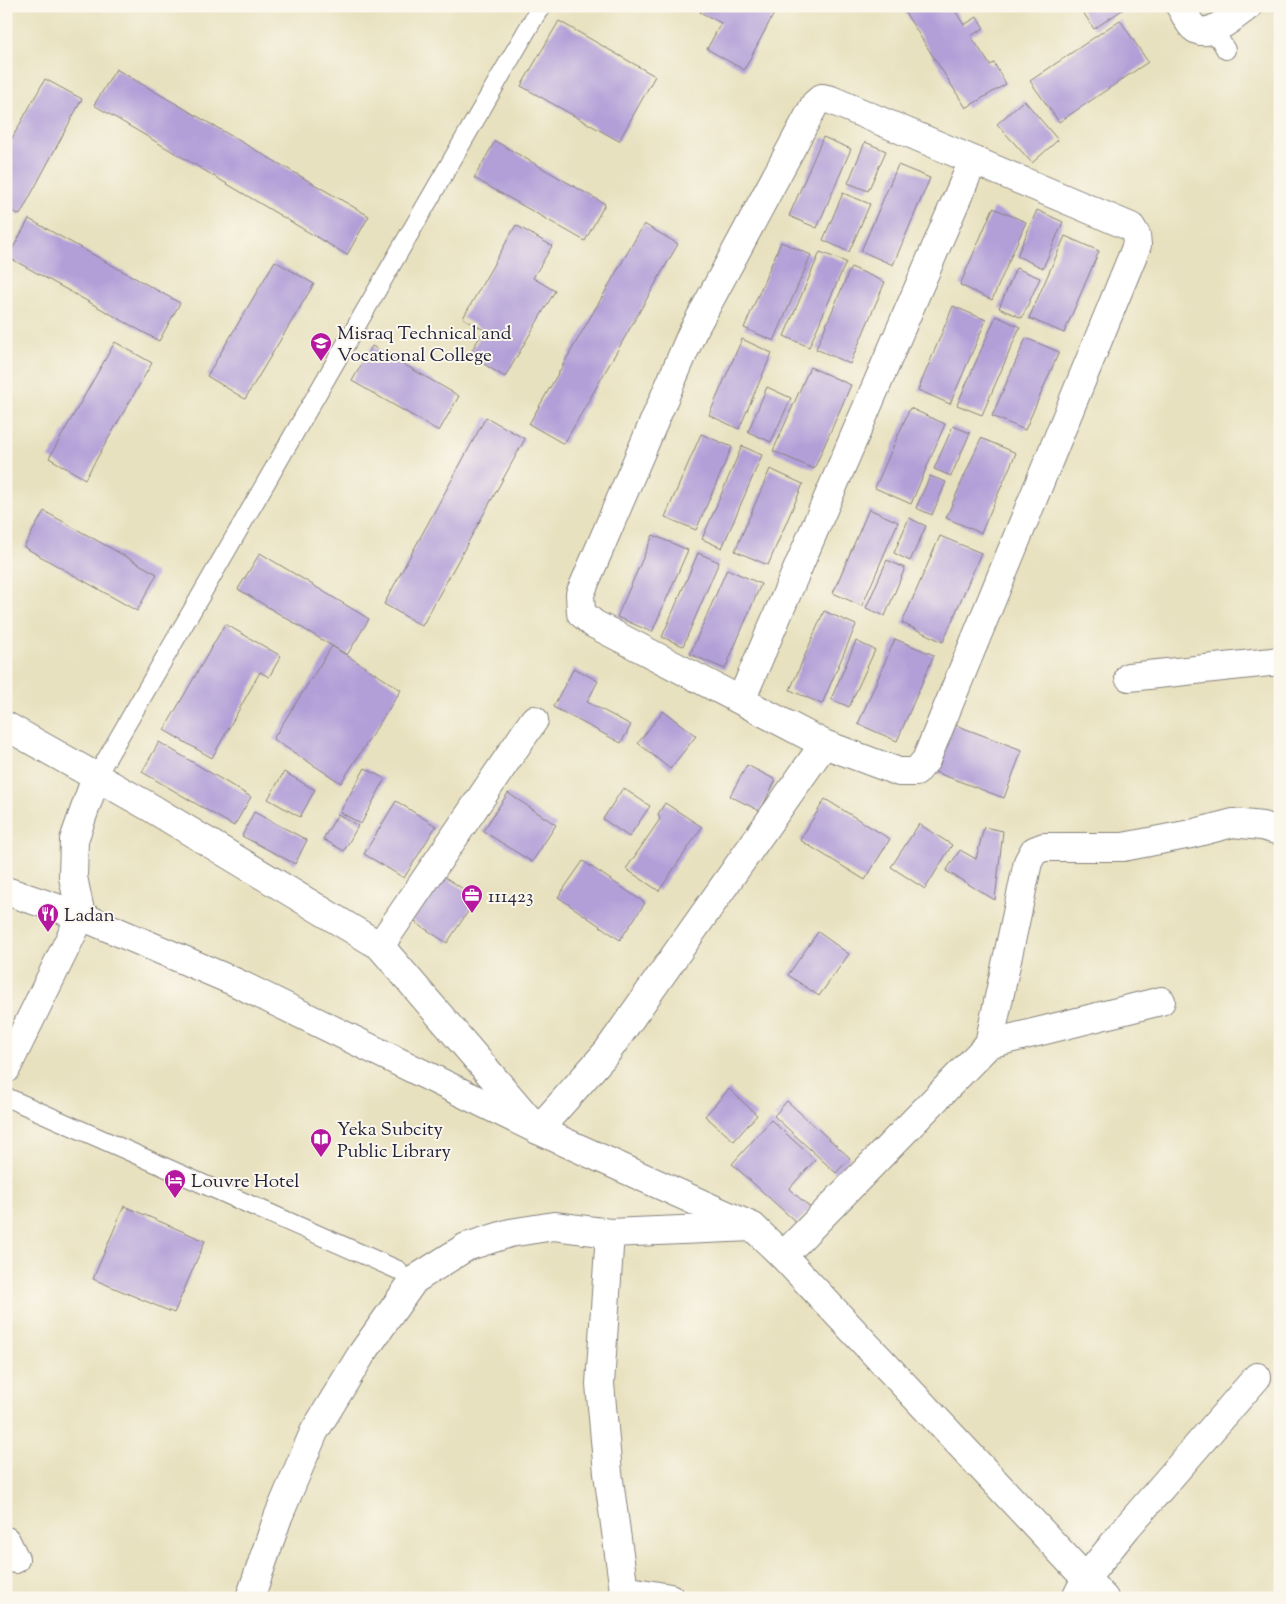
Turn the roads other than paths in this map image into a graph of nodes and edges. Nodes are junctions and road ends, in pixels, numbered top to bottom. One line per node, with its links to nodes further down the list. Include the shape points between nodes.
1 (543, 6): 11 (lane)
2 (1180, 6): 3 (street, via 1193,27 1220,40)
3 (1248, 6)
4 (973, 161): 7 (street); 7 (street, via 822,98 815,104 692,333 580,594 581,613 594,624); 10 (street, via 1132,227 1137,245 926,760 916,772 899,772)
5 (1280, 661): 6 (street)
6 (1129, 676)
7 (741, 700): 10 (street)
8 (534, 720): 15 (street)
9 (6, 726): 11 (street)
10 (824, 744): 20 (street, via 607,1052)
11 (96, 777): 14 (street, via 74,840 73,877); 15 (street)
12 (1280, 830): 17 (street, via 1233,823 1123,847 1044,847 1034,851 1028,862)
13 (6, 892): 14 (street)
14 (81, 916): 18 (street); 20 (street, via 235,982)
15 (380, 946): 20 (street)
16 (1161, 1001): 17 (street)
17 (989, 1044): 23 (street)
18 (6, 1069)
19 (6, 1097): 24 (lane)
20 (538, 1130): 21 (street)
21 (752, 1227): 22 (street); 23 (street)
22 (610, 1233): 27 (street, via 600,1384); 28 (street, via 554,1226 510,1233 466,1247 414,1280 361,1355 314,1432 278,1517)
23 (783, 1256): 26 (street)
24 (398, 1270)
25 (1257, 1377): 26 (street, via 1127,1527)
26 (1089, 1591)
27 (624, 1594): 29 (street)
28 (250, 1598)
29 (670, 1598)

